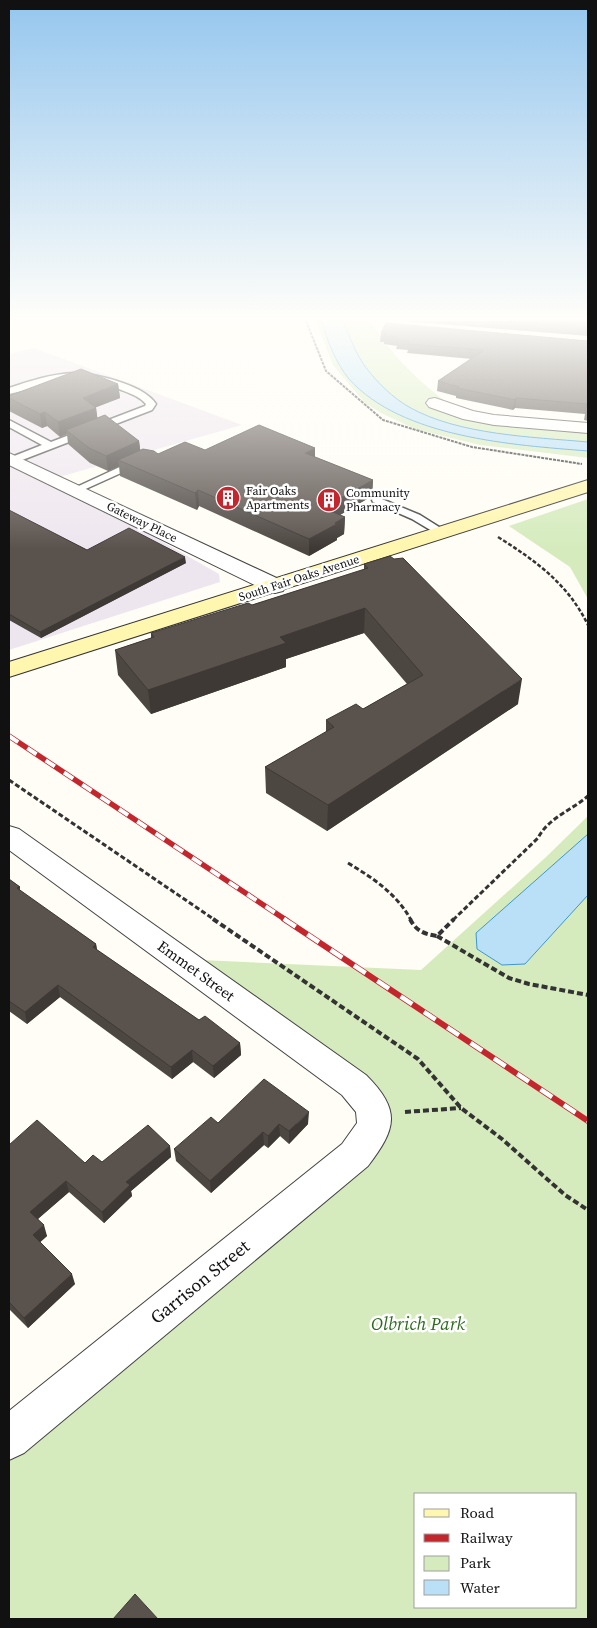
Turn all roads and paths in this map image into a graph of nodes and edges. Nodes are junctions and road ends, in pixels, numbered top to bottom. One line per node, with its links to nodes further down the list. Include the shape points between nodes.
1 (142, 397): 5 (lane, via 149,400 149,408)
2 (435, 403): 4 (street, via 494,420)
3 (9, 423): 5 (lane)
4 (588, 428)
5 (51, 446): 6 (lane)
6 (11, 459): 9 (street, Gateway Place)
7 (148, 461): 9 (lane, via 144,459)
8 (588, 486): 11 (street, South Fair Oaks Avenue)
9 (75, 490): 13 (street, Gateway Place)
10 (378, 500): 11 (lane)
11 (442, 532): 13 (street, South Fair Oaks Avenue)
12 (494, 535): 14 (path, via 564,583)
13 (275, 586): 15 (street, South Fair Oaks Avenue)
14 (588, 626)
15 (9, 670)
16 (9, 780): 22 (path, via 418,1059)
17 (588, 796): 20 (path, via 541,831 538,838)
18 (9, 836): 23 (street, Emmet Street, via 354,1085 366,1096)
19 (348, 863): 20 (path, via 380,883 404,909 414,927 425,934)
20 (437, 936): 21 (path, via 486,968 509,978 537,987)
21 (588, 995)
22 (461, 1108): 23 (path); 24 (path, via 502,1139 565,1195)
23 (374, 1114): 25 (street, Garrison Street, via 374,1128 355,1155)
24 (588, 1210)
25 (9, 1438)

